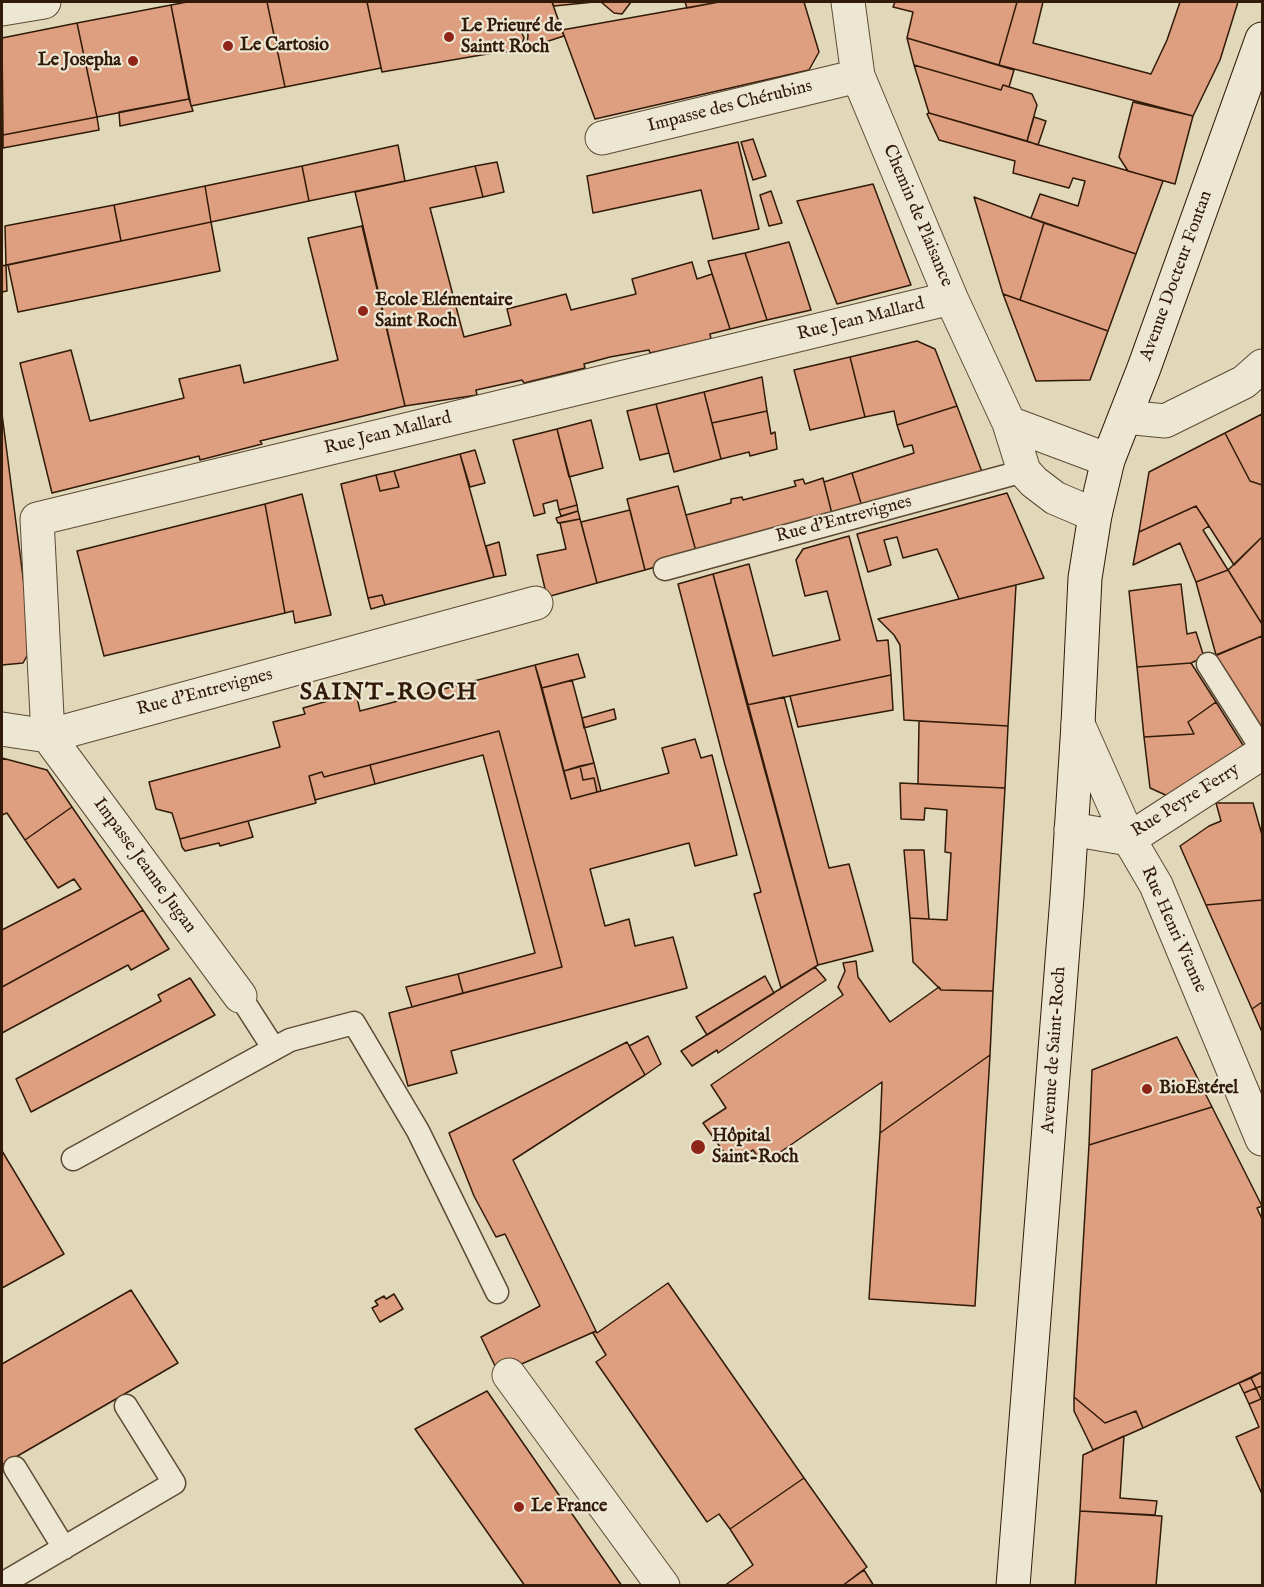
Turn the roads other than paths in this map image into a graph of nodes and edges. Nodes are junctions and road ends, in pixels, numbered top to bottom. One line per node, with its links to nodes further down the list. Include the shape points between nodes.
1 (44, 2): 3 (street)
2 (848, 2): 5 (street, Chemin de Plaisance)
3 (2, 9)
4 (1263, 39): 9 (street, Avenue Docteur Fontan)
5 (858, 76): 6 (street, Impasse des Chérubins); 7 (street, Chemin de Plaisance)
6 (602, 138)
7 (951, 298): 10 (street, Chemin de Plaisance); 19 (street, Rue Jean Mallard, via 37,519)
8 (1263, 366): 9 (street, via 1244,382 1165,421)
9 (1125, 417): 11 (street, Avenue Docteur Fontan)
10 (1009, 423): 11 (street); 12 (street, Chemin de Plaisance)
11 (1108, 460): 13 (street, Avenue Docteur Fontan)
12 (1024, 471): 13 (street, via 1055,498); 14 (lane, Rue d'Entrevignes)
13 (1095, 515): 17 (street, Avenue de Saint-Roch, via 1085,578)
14 (665, 568)
15 (536, 603): 19 (street, Rue d'Entrevignes)
16 (1208, 664): 20 (lane)
17 (1078, 724): 21 (street, Avenue de Saint-Roch); 22 (street, Rue Henri Vienne)
18 (2, 729): 19 (street)
19 (48, 736): 23 (street, Impasse Jeanne Jugan)
20 (1263, 751): 22 (street, Rue Peyre Ferry)
21 (1071, 829): 22 (street, Rue Peyre Ferry); 34 (street, Avenue de Saint-Roch)
22 (1129, 839): 25 (street, Rue Henri Vienne, via 1156,885)
23 (240, 996): 24 (lane)
24 (274, 1049): 26 (lane); 27 (lane, via 291,1040 354,1023 418,1131)
25 (1263, 1138)
26 (73, 1159)
27 (497, 1292)
28 (509, 1375): 33 (street)
29 (126, 1406): 31 (lane, via 174,1484)
30 (15, 1468): 31 (lane)
31 (64, 1548): 32 (lane)
32 (2, 1584)
33 (663, 1586)
34 (1013, 1586)

